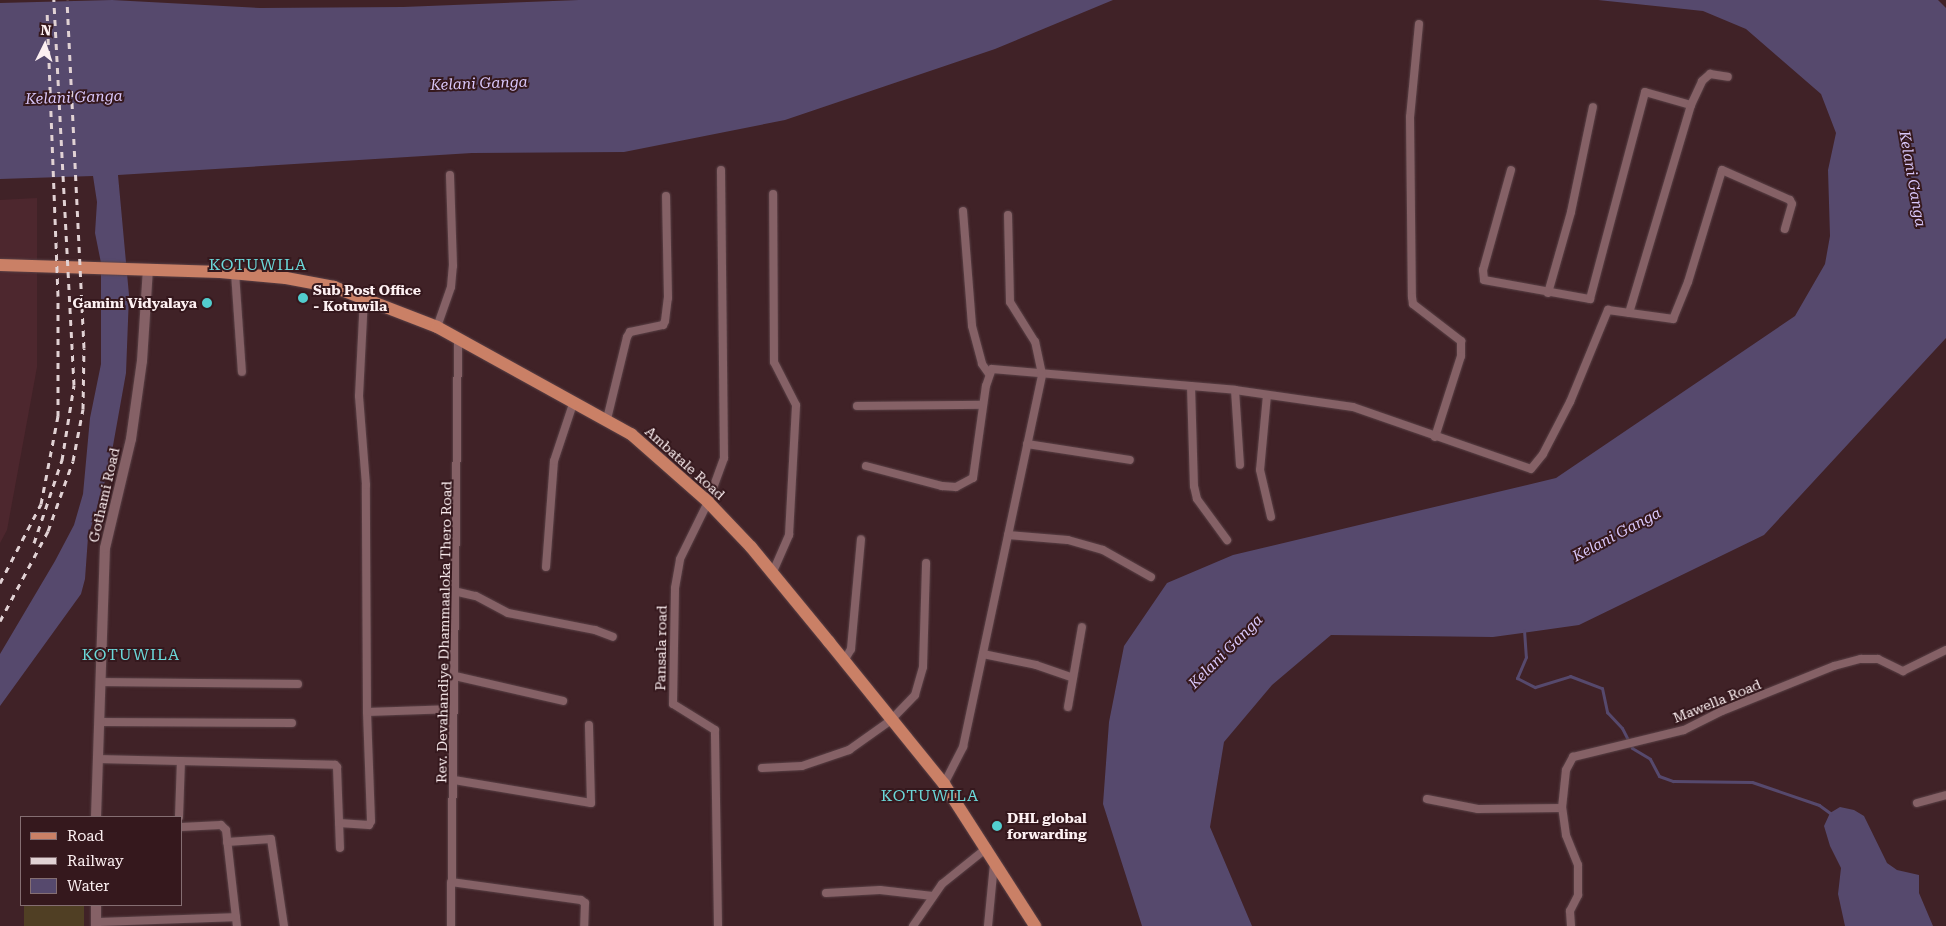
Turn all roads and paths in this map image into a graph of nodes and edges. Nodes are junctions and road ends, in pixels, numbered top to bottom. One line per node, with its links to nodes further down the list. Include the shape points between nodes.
1 (1419, 24): 31 (street, via 1410,117 1412,297 1413,304 1461,341 1461,356)
2 (1728, 78): 3 (street, via 1710,74 1702,81)
3 (1691, 105): 16 (street, via 1645,92 1590,299); 18 (street)
4 (1593, 107): 16 (street)
5 (721, 170): 36 (street, via 724,458)
6 (1511, 170): 16 (street, via 1482,270 1484,280)
7 (450, 175): 19 (street, via 453,266)
8 (772, 194): 43 (street, via 774,362 796,405 789,535)
9 (666, 196): 30 (street, via 668,298 665,322 630,332 627,337)
10 (963, 211): 22 (street, via 972,326 982,364)
11 (1008, 215): 23 (street, via 1010,302 1035,342)
12 (1785, 230): 18 (street, via 1792,204 1790,200 1722,170 1688,282 1673,319)
13 (0, 265): 14 (main road, Ambatale Road)
14 (145, 269): 15 (main road, Ambatale Road); 53 (street, Gothami Road, via 142,361 131,438 105,548)
15 (235, 273): 17 (main road, Ambatale Road, via 304,280); 21 (street)
16 (1548, 293)
17 (364, 298): 19 (main road, Ambatale Road); 58 (street, via 359,396 366,485)
18 (1628, 312): 31 (street, via 1608,310 1573,395 1543,454 1531,469)
19 (437, 327): 20 (main road, Ambatale Road)
20 (458, 338): 27 (main road, Ambatale Road); 45 (street, Rev. Devahandiye Dhammaaloka Thero Road)
21 (242, 372)
22 (989, 374): 23 (street, via 992,369); 28 (street)
23 (1042, 374): 24 (street); 32 (street)
24 (1191, 386): 25 (street); 40 (street, via 1197,499)
25 (1235, 390): 26 (street); 34 (street)
26 (1267, 395): 31 (street, via 1353,407); 37 (street, via 1260,470)
27 (574, 401): 30 (main road, Ambatale Road); 42 (street, via 554,461)
28 (984, 405): 29 (street); 35 (street, via 973,478 956,487)
29 (857, 406)
30 (607, 419): 36 (main road, Ambatale Road, via 670,465)
31 (1435, 437)
32 (1027, 444): 33 (street); 38 (street)
33 (1130, 460)
34 (1240, 465)
35 (866, 466)
36 (708, 502): 43 (main road, Ambatale Road); 90 (street, Pansala road, via 680,559 675,588 673,704 716,730)
37 (1271, 516)
38 (1008, 535): 44 (street, via 1068,540 1102,550); 49 (street)
39 (861, 540): 50 (street, via 851,649)
40 (1227, 540)
41 (926, 563): 59 (street, via 923,667 915,695)
42 (546, 566)
43 (772, 574): 50 (main road, Ambatale Road)
44 (1150, 578)
45 (458, 592): 47 (street, via 476,596 508,613 595,630); 51 (street, Rev. Devahandiye Dhammaaloka Thero Road)
46 (1082, 627): 52 (street)
47 (613, 637)
48 (1946, 650): 71 (street, Mawella Road, via 1903,671 1878,659 1862,659 1834,666 1684,730 1581,753 1569,762)
49 (983, 654): 52 (street, via 1036,665); 67 (street, via 963,747)
50 (844, 661): 59 (main road, Ambatale Road)
51 (455, 676): 55 (street); 57 (street, Rev. Devahandiye Dhammaaloka Thero Road)
52 (1073, 678): 56 (street)
53 (101, 682): 54 (street); 60 (street, Gothami Road)
54 (298, 684)
55 (563, 701)
56 (1068, 707)
57 (454, 709): 58 (street); 66 (street, Rev. Devahandiye Dhammaaloka Thero Road)
58 (367, 712): 74 (street, via 371,823)
59 (890, 721): 65 (street, via 849,750 832,757 802,766); 67 (main road, Ambatale Road)
60 (99, 722): 61 (street); 63 (street, Gothami Road)
61 (292, 723)
62 (589, 725): 66 (street, via 591,804)
63 (97, 759): 64 (street); 72 (street, Gothami Road)
64 (181, 761): 73 (street); 74 (street, via 335,765 338,767)
65 (762, 768)
66 (454, 780): 80 (street, Rev. Devahandiye Dhammaaloka Thero Road)
67 (944, 784): 78 (main road, Ambatale Road)
68 (1946, 795): 70 (street)
69 (1427, 799): 71 (street, via 1478,809)
70 (1918, 803)
71 (1562, 808): 94 (street, Mawella Road, via 1578,875 1578,895 1570,911)
72 (96, 816)
73 (179, 816)
74 (339, 823): 77 (street)
75 (182, 827): 76 (street, via 221,826 226,830)
76 (227, 842): 84 (street); 87 (street, via 271,840)
77 (340, 848)
78 (987, 848): 79 (main road, Ambatale Road); 82 (street, via 942,884)
79 (995, 860): 92 (street); 93 (main road, Ambatale Road)
80 (451, 882): 88 (street, Rev. Devahandiye Dhammaaloka Thero Road); 89 (street, via 581,900 585,904)
81 (826, 893): 82 (street, via 880,890)
82 (933, 896): 91 (street)
83 (96, 906): 85 (street)
84 (236, 917): 85 (street); 86 (street)
85 (96, 924)
86 (237, 926)
87 (284, 926)
88 (451, 926)
89 (584, 926)
90 (718, 926)
91 (913, 926)
92 (988, 926)
93 (1036, 926)
94 (1571, 926)

